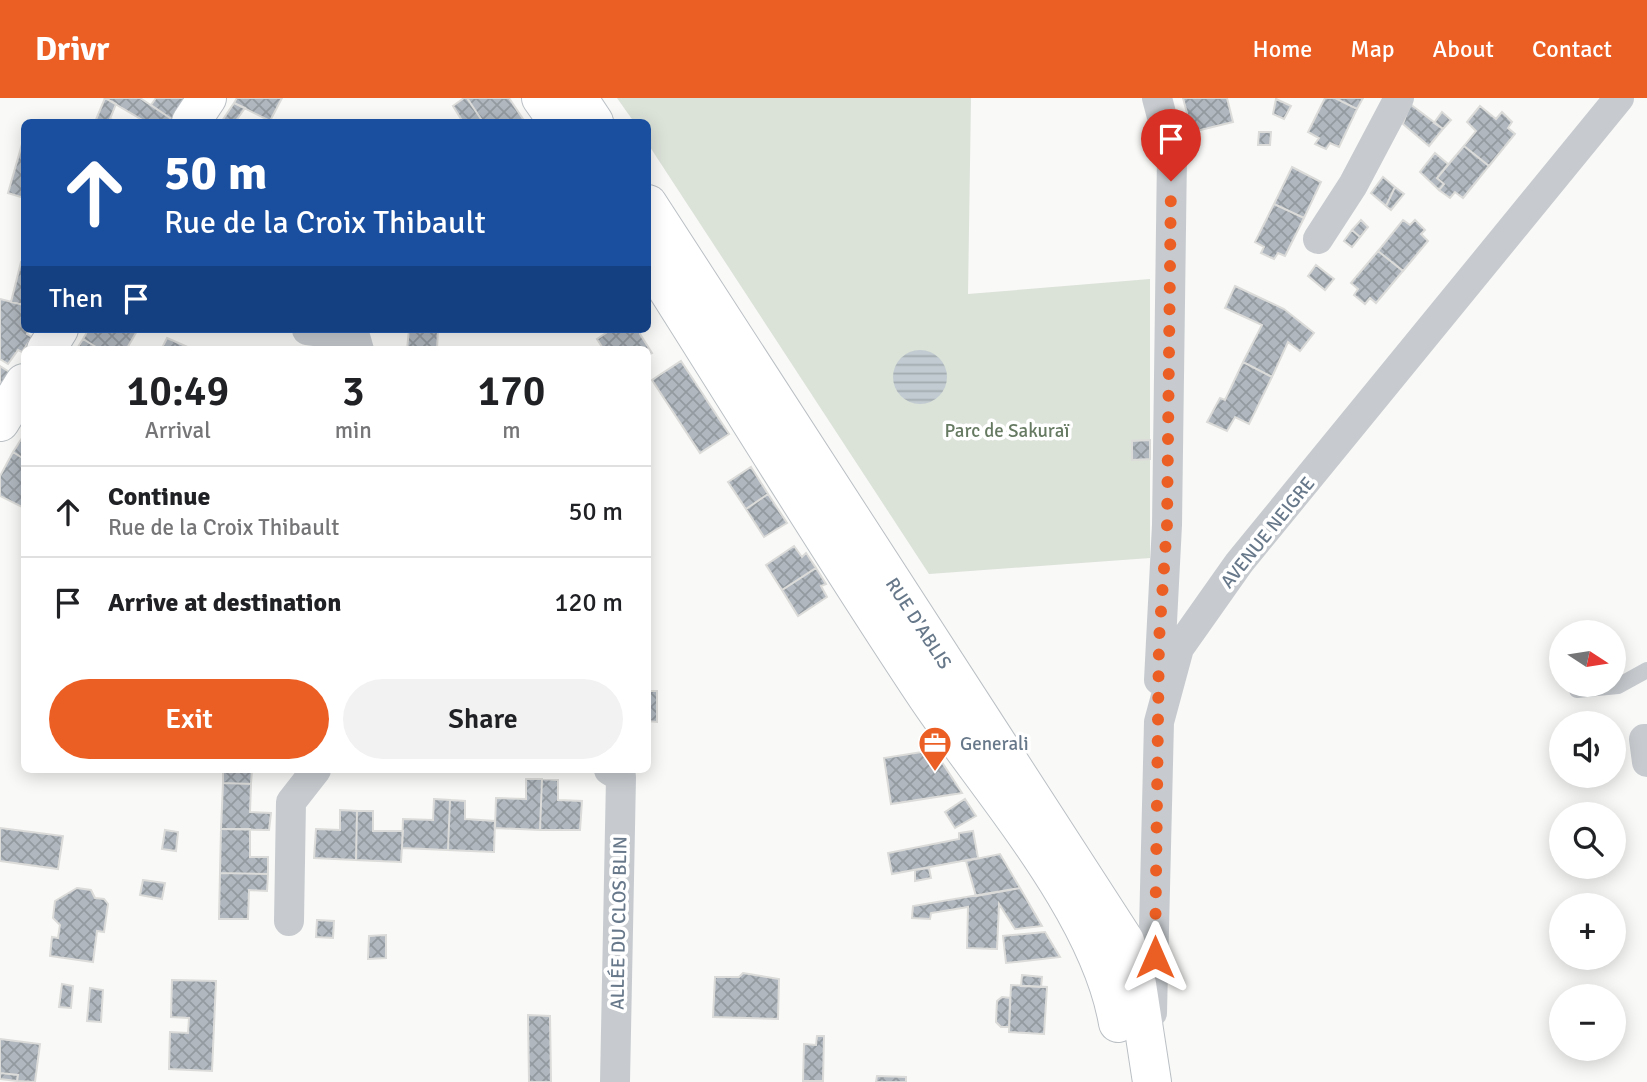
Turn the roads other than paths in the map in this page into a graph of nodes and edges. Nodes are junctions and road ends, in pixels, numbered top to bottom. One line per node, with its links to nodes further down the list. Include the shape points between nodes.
1 (207, 98): 7 (main road)
2 (541, 98): 8 (main road)
3 (578, 98): 9 (main road)
4 (1157, 98): 19 (street, via 1172,155)
5 (1399, 98): 11 (street)
6 (1619, 98): 19 (street, AVENUE NEIGRE, via 1239,563 1179,648)
7 (193, 119)
8 (556, 119)
9 (592, 119)
10 (651, 209): 26 (main road, RUE D'ABLIS, via 1037,801)
11 (1318, 239)
12 (651, 264): 26 (main road, RUE D'ABLIS, via 927,696 1062,889)
13 (331, 333): 14 (street, via 355,336)
14 (358, 346)
15 (21, 388): 16 (main road)
16 (0, 422)
17 (1647, 670): 18 (lane)
18 (1626, 682)
19 (1159, 722): 24 (street, AVENUE NEIGRE)
20 (1647, 739): 21 (street)
21 (1647, 762)
22 (314, 773): 25 (street, via 291,803)
23 (615, 773): 28 (street, ALLÉE DU CLOS BLIN, via 621,777)
24 (1156, 901): 26 (street); 27 (street, AVENUE NEIGRE)
25 (289, 921)
26 (1115, 955): 27 (main road, RUE D'ABLIS)
27 (1137, 1066)
28 (615, 1082)

